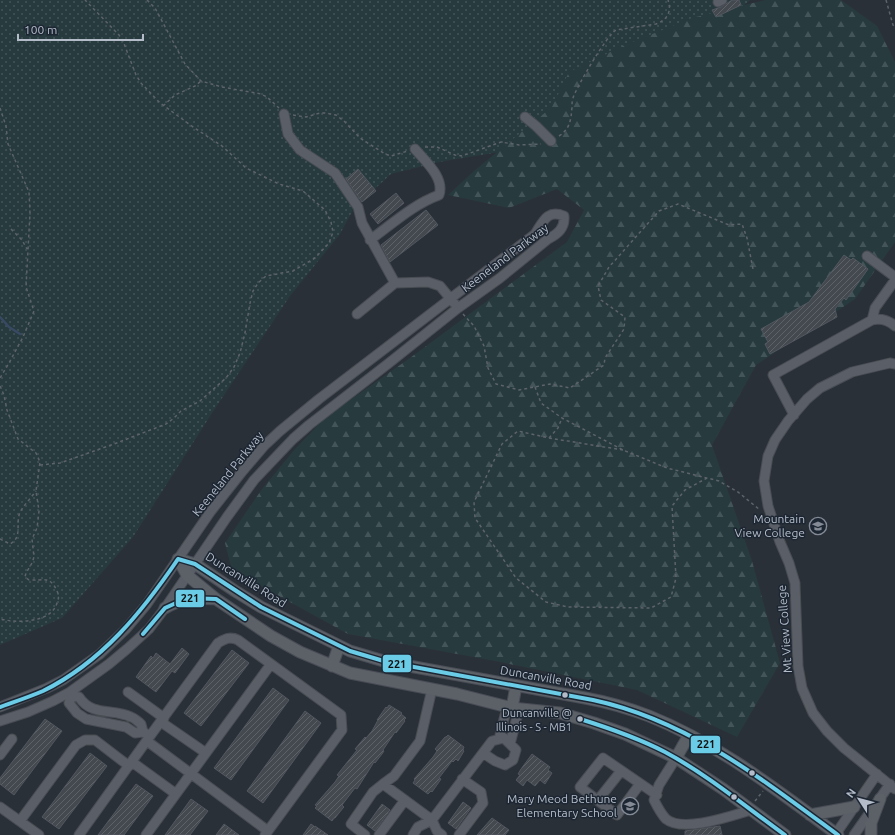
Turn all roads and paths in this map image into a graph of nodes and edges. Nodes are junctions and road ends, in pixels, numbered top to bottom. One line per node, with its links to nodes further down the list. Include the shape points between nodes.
1 (85, 0): 7 (path, via 119,35 136,75)
2 (147, 0): 6 (path, via 155,8 184,64)
3 (668, 0): 11 (path, via 670,10 661,22 616,30 611,34 572,99 571,122 565,132)
4 (886, 0): 5 (path)
5 (895, 27)
6 (201, 81): 7 (path, via 175,95); 9 (path, via 265,96)
7 (163, 106): 34 (path, via 222,146 246,168 279,184 303,191 325,210 331,222 332,238 326,248 293,271 266,276 258,283 250,303 246,333 234,367 226,378 200,401 181,411 166,424 60,463)
8 (0, 108): 15 (path, via 8,144 29,192)
9 (284, 114): 12 (path, via 306,117 320,113 330,114 340,118 367,144 388,155); 14 (street, via 288,134 300,150 334,174 358,207)
10 (525, 117): 11 (street)
11 (551, 141): 12 (path, via 526,145 501,142 462,156 436,147)
12 (415, 149): 14 (street, via 433,170 439,182 439,195 406,213)
13 (11, 229): 15 (path)
14 (370, 240): 20 (street)
15 (28, 250): 27 (path, via 26,287 34,311)
16 (867, 256): 18 (street)
17 (752, 269): 29 (path, via 742,224 728,225 678,204 658,211 609,267 598,286 601,300 624,317 624,329 605,358 604,366 570,388 550,384)
18 (895, 276)
19 (895, 280): 24 (street, via 875,308)
20 (395, 283): 21 (street, via 428,282 440,286); 23 (street)
21 (450, 299): 22 (street); 22 (street, Keeneland Parkway, via 535,234 550,214 564,216 564,224 556,235); 37 (street, Keeneland Parkway, via 280,431 241,473)
22 (458, 308): 29 (path, via 474,326 484,346 488,368 496,384 519,390); 39 (street, Keeneland Parkway, via 293,439 254,480)
23 (357, 314)
24 (872, 320): 25 (street, via 880,318); 30 (street, via 773,375)
25 (895, 326)
26 (895, 364): 30 (street, Mt View College, via 852,372 835,380 816,391)
27 (0, 378)
28 (0, 386): 34 (path, via 18,439 36,453)
29 (535, 387): 31 (path, via 541,403)
30 (794, 415): 73 (street, Mt View College, via 775,440 768,456 764,481 768,506 795,583 798,666 802,688 812,713 828,732)
31 (562, 418): 32 (path, via 558,428); 33 (path)
32 (549, 438): 33 (path); 35 (path, via 518,431 502,444 474,502 475,518 516,578 546,602 568,607 651,608 671,597 676,578 672,506 685,490)
33 (623, 450): 35 (path, via 667,468)
34 (40, 464): 36 (path)
35 (708, 478): 38 (path, via 738,492)
36 (36, 491): 40 (path, via 20,512 15,542 10,544); 46 (path, via 39,511 37,528 32,539 34,557 25,577 29,580 52,581 58,592 58,600 56,607 44,617)
37 (211, 511): 39 (street); 41 (street, Keeneland Parkway)
38 (762, 511)
39 (225, 520): 42 (street, Keeneland Parkway)
40 (0, 540)
41 (178, 558): 42 (main road, Duncanville Road); 43 (main road); 50 (street, Keeneland Parkway, via 126,630 100,654)
42 (195, 564): 43 (street, Keeneland Parkway); 47 (main road, Duncanville Road, via 261,607)
43 (187, 575): 44 (main road); 45 (street, Keeneland Parkway)
44 (216, 599): 45 (main road, via 187,598); 49 (main road, via 271,636)
45 (165, 608): 54 (street, Keeneland Parkway, via 127,649)
46 (0, 620)
47 (339, 646): 49 (main road); 51 (main road, Duncanville Road, via 387,662)
48 (271, 664): 58 (street, via 235,638 226,638 218,643); 66 (street); 90 (street, via 341,716 342,730)
49 (332, 666): 52 (main road, via 350,673)
50 (63, 680): 54 (street); 55 (street, Keeneland Parkway)
51 (516, 686): 56 (main road); 61 (main road, Duncanville Road, via 613,704)
52 (432, 689): 56 (main road); 75 (street, via 420,741 394,776)
53 (128, 692): 58 (street)
54 (71, 694): 57 (street, via 80,697 88,707); 59 (street, Keeneland Parkway); 60 (street, via 69,703 77,713 86,719)
55 (0, 707)
56 (512, 708): 64 (street, via 505,715); 65 (street, via 517,717); 69 (main road, via 560,713 594,723 625,734)
57 (106, 712): 60 (street); 62 (street, via 131,717 141,724)
58 (162, 720): 62 (street); 66 (street)
59 (0, 721)
60 (102, 722): 62 (street, via 126,727)
61 (689, 734): 69 (main road); 87 (main road, Duncanville Road, via 759,777)
62 (147, 736): 70 (street); 72 (street)
63 (12, 739): 68 (street)
64 (499, 739): 65 (street, via 504,738); 67 (street, via 492,741)
65 (510, 744): 67 (street, via 516,750 514,760 505,765)
66 (206, 753): 72 (street)
67 (483, 753): 74 (street)
68 (0, 755)
69 (676, 758): 80 (street, via 659,785); 84 (main road, via 722,789)
70 (130, 764): 79 (street); 89 (street, via 95,740 85,740 76,745); 92 (street)
71 (621, 771): 76 (street); 83 (street); 83 (street, via 603,758 580,787)
72 (191, 774): 79 (street); 90 (street)
73 (877, 774): 77 (street, Mt View College); 86 (street)
74 (462, 779): 88 (street); 98 (street, via 481,792 483,803)
75 (383, 784): 82 (street); 94 (street, via 373,792 351,824)
76 (639, 786): 80 (street); 83 (street, via 617,815)
77 (892, 786): 81 (street, Mt View College)
78 (764, 789): 84 (path)
79 (176, 794): 93 (street)
80 (656, 797): 84 (street, via 658,808 666,819 678,824 723,818)
81 (880, 799): 101 (street, Mt View College); 102 (main road, via 871,823)
82 (405, 800): 88 (street); 95 (street)
83 (598, 800)
84 (753, 805): 99 (main road)
85 (0, 807): 89 (street)
86 (854, 807): 87 (main road); 100 (street)
87 (810, 815): 100 (main road, Duncanville Road)
88 (432, 820): 96 (street, via 418,827); 97 (street)
89 (20, 821): 91 (street)
90 (267, 833)
91 (39, 835)
92 (79, 835)
93 (146, 835)
94 (365, 835)
95 (379, 835)
96 (413, 835)
97 (442, 835)
98 (459, 835)
99 (784, 835)
100 (836, 835)
101 (854, 835)
102 (871, 835)

